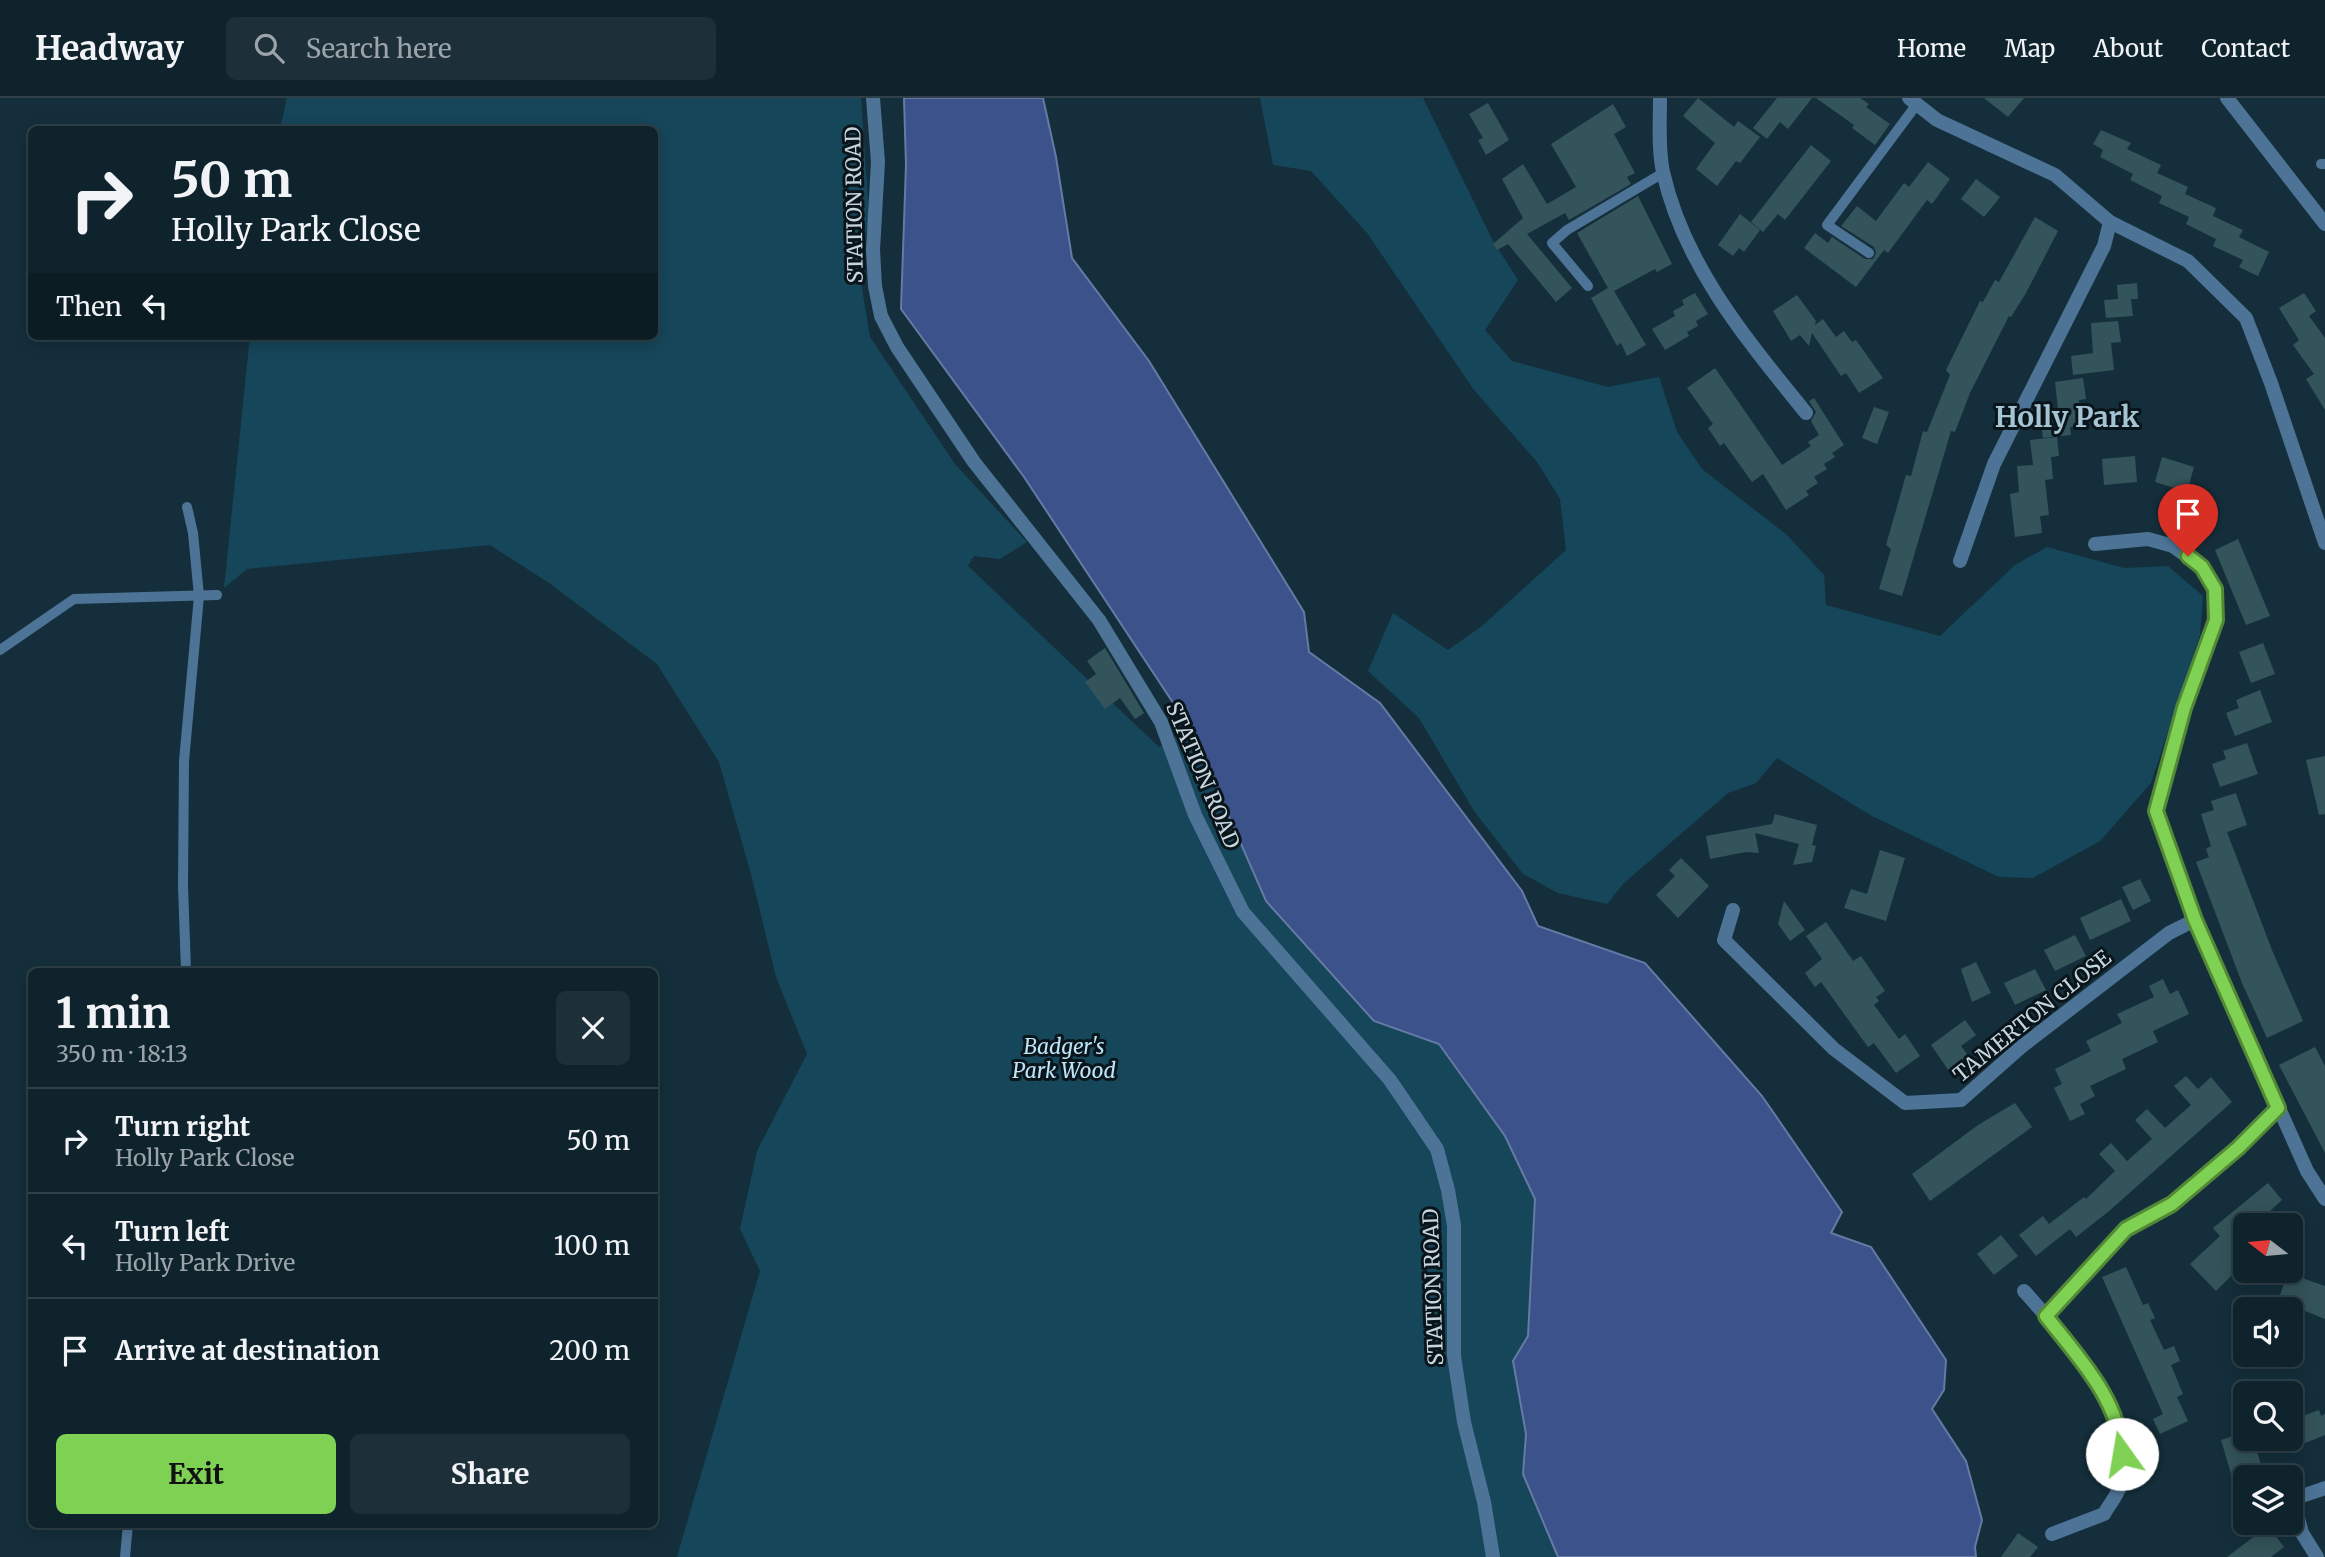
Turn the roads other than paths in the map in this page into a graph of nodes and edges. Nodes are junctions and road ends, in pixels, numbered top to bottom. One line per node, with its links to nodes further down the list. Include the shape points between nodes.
1 (873, 98): 31 (street, STATION ROAD, via 878,162 875,286 881,316 897,347 974,462 1099,620 1161,722 1195,815 1243,912 1390,1080 1437,1149 1454,1225 1454,1356)
2 (1660, 98): 5 (street)
3 (2227, 98): 7 (street)
4 (1913, 101): 6 (street, via 1937,120 2054,175); 8 (lane, via 1827,225)
5 (1663, 173): 9 (lane, via 1552,243); 10 (street, via 1703,273 1736,326)
6 (2110, 222): 13 (street, via 2188,261 2246,318); 16 (street, via 2104,246 1994,464)
7 (2325, 224)
8 (1869, 253)
9 (1588, 286)
10 (1806, 413)
11 (187, 507): 17 (lane)
12 (2178, 516): 15 (street)
13 (2325, 543)
14 (2095, 544): 15 (street, via 2148,540)
15 (2173, 546): 21 (street, via 2202,567 2215,589 2216,620 2184,708 2156,811)
16 (1959, 561)
17 (199, 596): 18 (lane); 19 (lane, via 74,598); 22 (lane, via 184,761)
18 (217, 596)
19 (0, 650)
20 (1733, 910): 21 (street, TAMERTON CLOSE, via 1724,940 1834,1049 1905,1102 1961,1100 2021,1047 2169,933)
21 (2195, 920): 23 (street)
22 (186, 968)
23 (2278, 1108): 24 (street); 26 (street, via 2172,1204 2126,1229)
24 (2325, 1199)
25 (2024, 1291): 26 (street)
26 (2046, 1316): 29 (street, via 2097,1381 2122,1439 2120,1486 2104,1514)
27 (2325, 1488): 32 (street, via 2293,1499 2302,1533)
28 (128, 1528): 30 (lane)
29 (2052, 1534)
30 (125, 1557)
31 (1493, 1557)
32 (2317, 1557)

